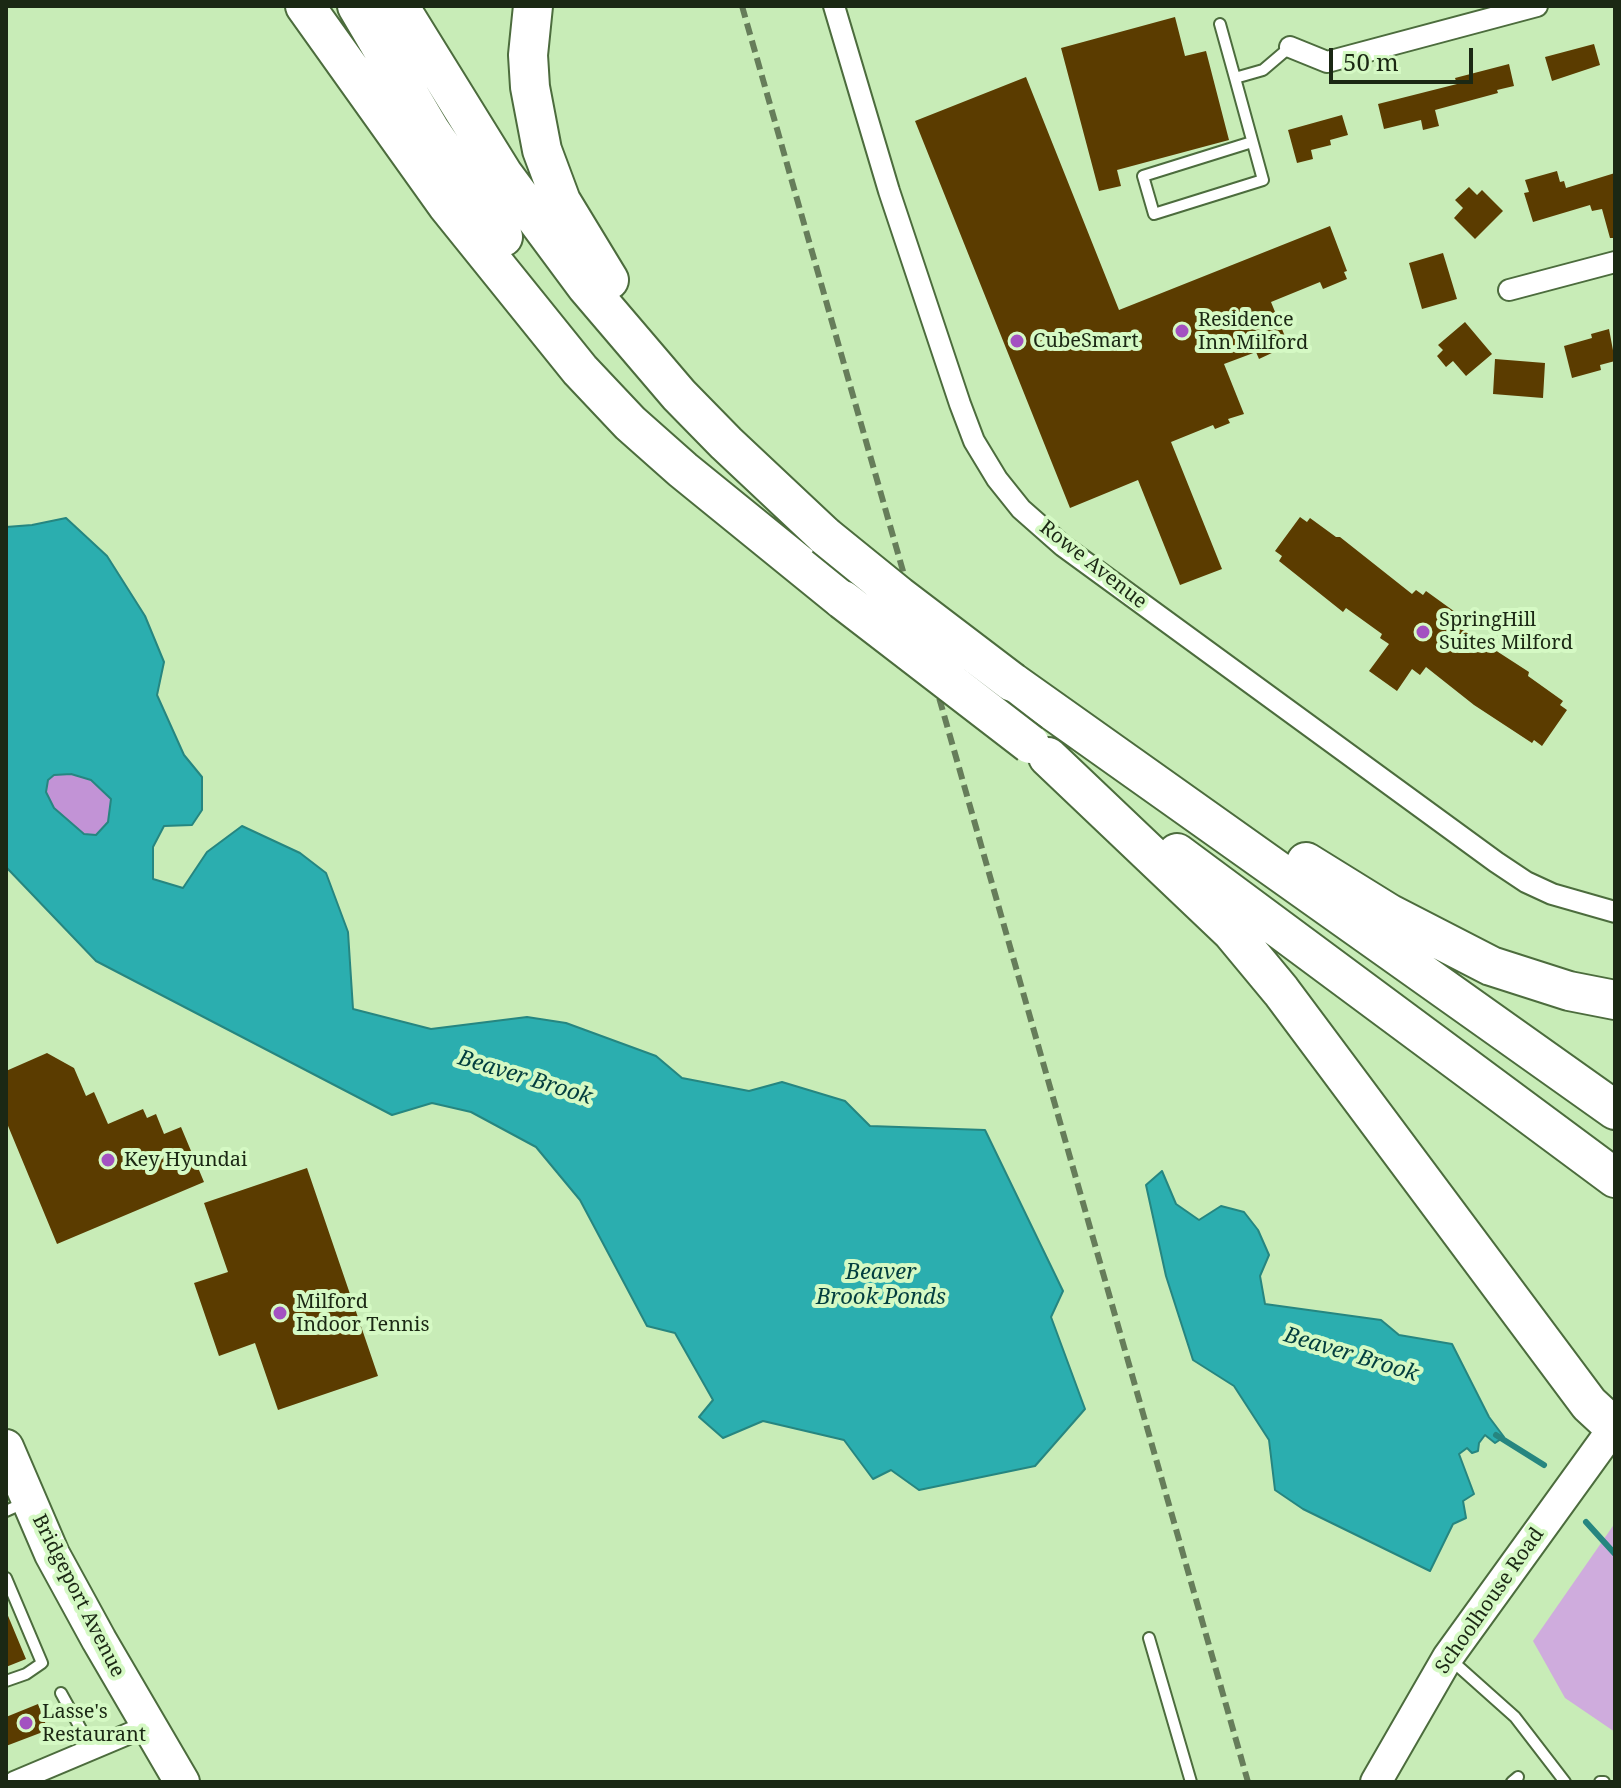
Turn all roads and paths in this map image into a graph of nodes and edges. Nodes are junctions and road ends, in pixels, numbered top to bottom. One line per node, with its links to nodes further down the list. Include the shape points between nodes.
1 (305, 6): 14 (highway, via 447,205 580,370 683,470)
2 (357, 6): 14 (highway, via 469,190 562,314 692,461)
3 (399, 6): 13 (highway, via 503,174 586,286 679,395)
4 (533, 6): 13 (highway, via 530,87 542,150 561,201 628,307)
5 (834, 6): 17 (street, Rowe Avenue, via 960,404 974,441 1021,509 1076,555 1496,862 1552,894)
6 (1537, 6): 8 (street, via 1327,62)
7 (1220, 24): 9 (lane)
8 (1290, 47): 9 (lane, via 1263,70)
9 (1235, 78): 10 (lane)
10 (1252, 142): 10 (lane, via 1263,180 1154,214 1143,176)
11 (1615, 262): 12 (street)
12 (1509, 290)
13 (825, 536): 15 (highway, bridge)
14 (843, 600): 16 (highway, bridge)
15 (1078, 729): 18 (highway, via 1423,932 1491,966); 19 (highway)
16 (1039, 750): 20 (highway); 21 (highway, via 1232,932 1589,1404)
17 (1615, 912)
18 (1615, 1000)
19 (1615, 1110)
20 (1615, 1178)
21 (1615, 1427): 25 (main road, Schoolhouse Road)
22 (13, 1484): 28 (main road, Bridgeport Avenue)
23 (6, 1578): 26 (lane, via 42,1663)
24 (1149, 1638): 32 (lane)
25 (1448, 1657): 33 (main road, Schoolhouse Road); 34 (lane, via 1515,1717)
26 (6, 1681)
27 (61, 1693): 29 (lane)
28 (147, 1726): 29 (street); 31 (main road, Bridgeport Avenue)
29 (93, 1751): 30 (street)
30 (14, 1782)
31 (182, 1782)
32 (1191, 1782)
33 (1376, 1782)
34 (1565, 1782)

